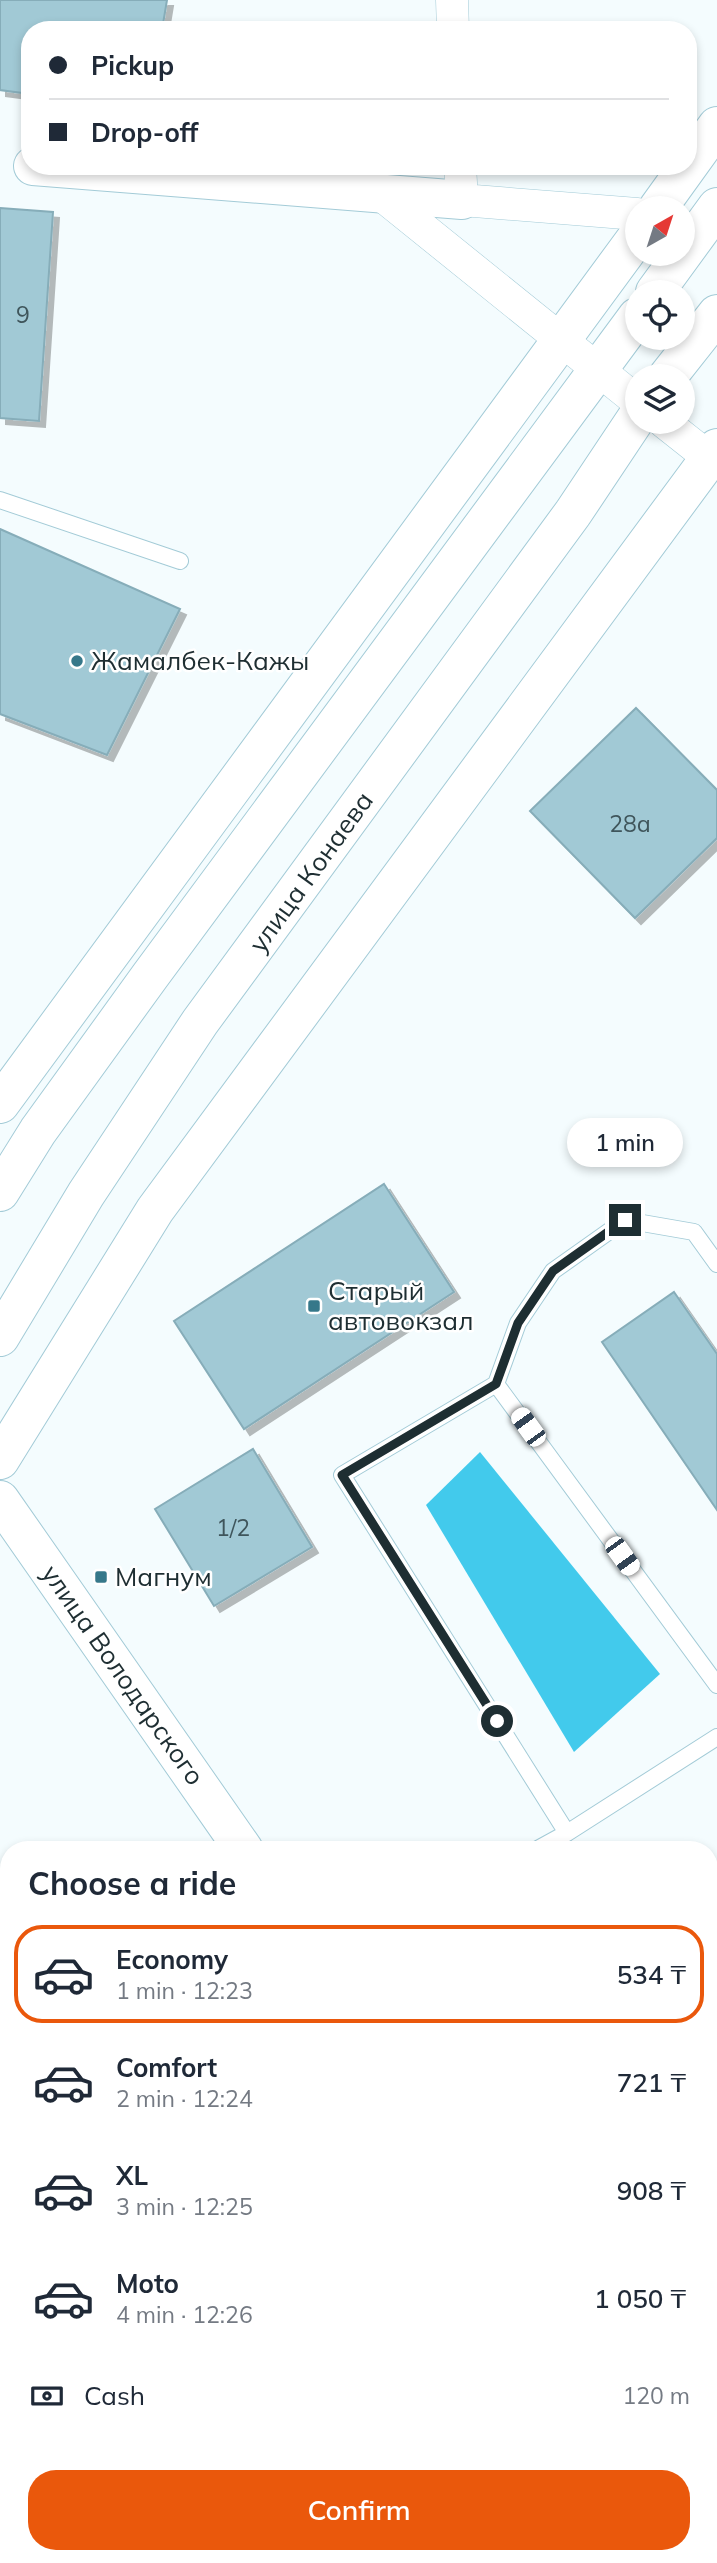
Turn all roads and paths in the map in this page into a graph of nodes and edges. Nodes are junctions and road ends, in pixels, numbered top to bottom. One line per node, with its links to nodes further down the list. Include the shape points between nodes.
1 (452, 0): 2 (street)
2 (453, 21)
3 (717, 126): 4 (main road)
4 (697, 154)
5 (0, 164): 6 (main road)
6 (21, 165)
7 (147, 175): 10 (main road)
8 (682, 175): 11 (main road)
9 (461, 183): 10 (main road); 13 (street)
10 (379, 193): 18 (street)
11 (667, 196)
12 (717, 207): 15 (main road)
13 (625, 212)
14 (625, 253): 18 (main road)
15 (664, 280)
16 (717, 314): 19 (main road)
17 (625, 334): 20 (main road)
18 (561, 341): 20 (street); 27 (main road)
19 (677, 364)
20 (598, 371): 21 (street); 28 (main road, via 150,976 38,1131)
21 (625, 392)
22 (626, 434): 30 (main road, улица Конаева, via 573,513 200,1022 86,1194)
23 (681, 434): 24 (street)
24 (714, 457): 32 (main road, via 155,1210)
25 (0, 500): 26 (lane)
26 (180, 561)
27 (0, 1104)
28 (0, 1192)
29 (717, 1264): 31 (lane, via 694,1232 625,1220 553,1271 518,1323)
30 (0, 1337)
31 (496, 1384): 34 (lane); 36 (lane, via 342,1475)
32 (0, 1460)
33 (0, 1500): 37 (main road, улица Володарского)
34 (717, 1685)
35 (717, 1737): 36 (lane)
36 (567, 1833): 38 (lane)
37 (238, 1841)
38 (552, 1841)

